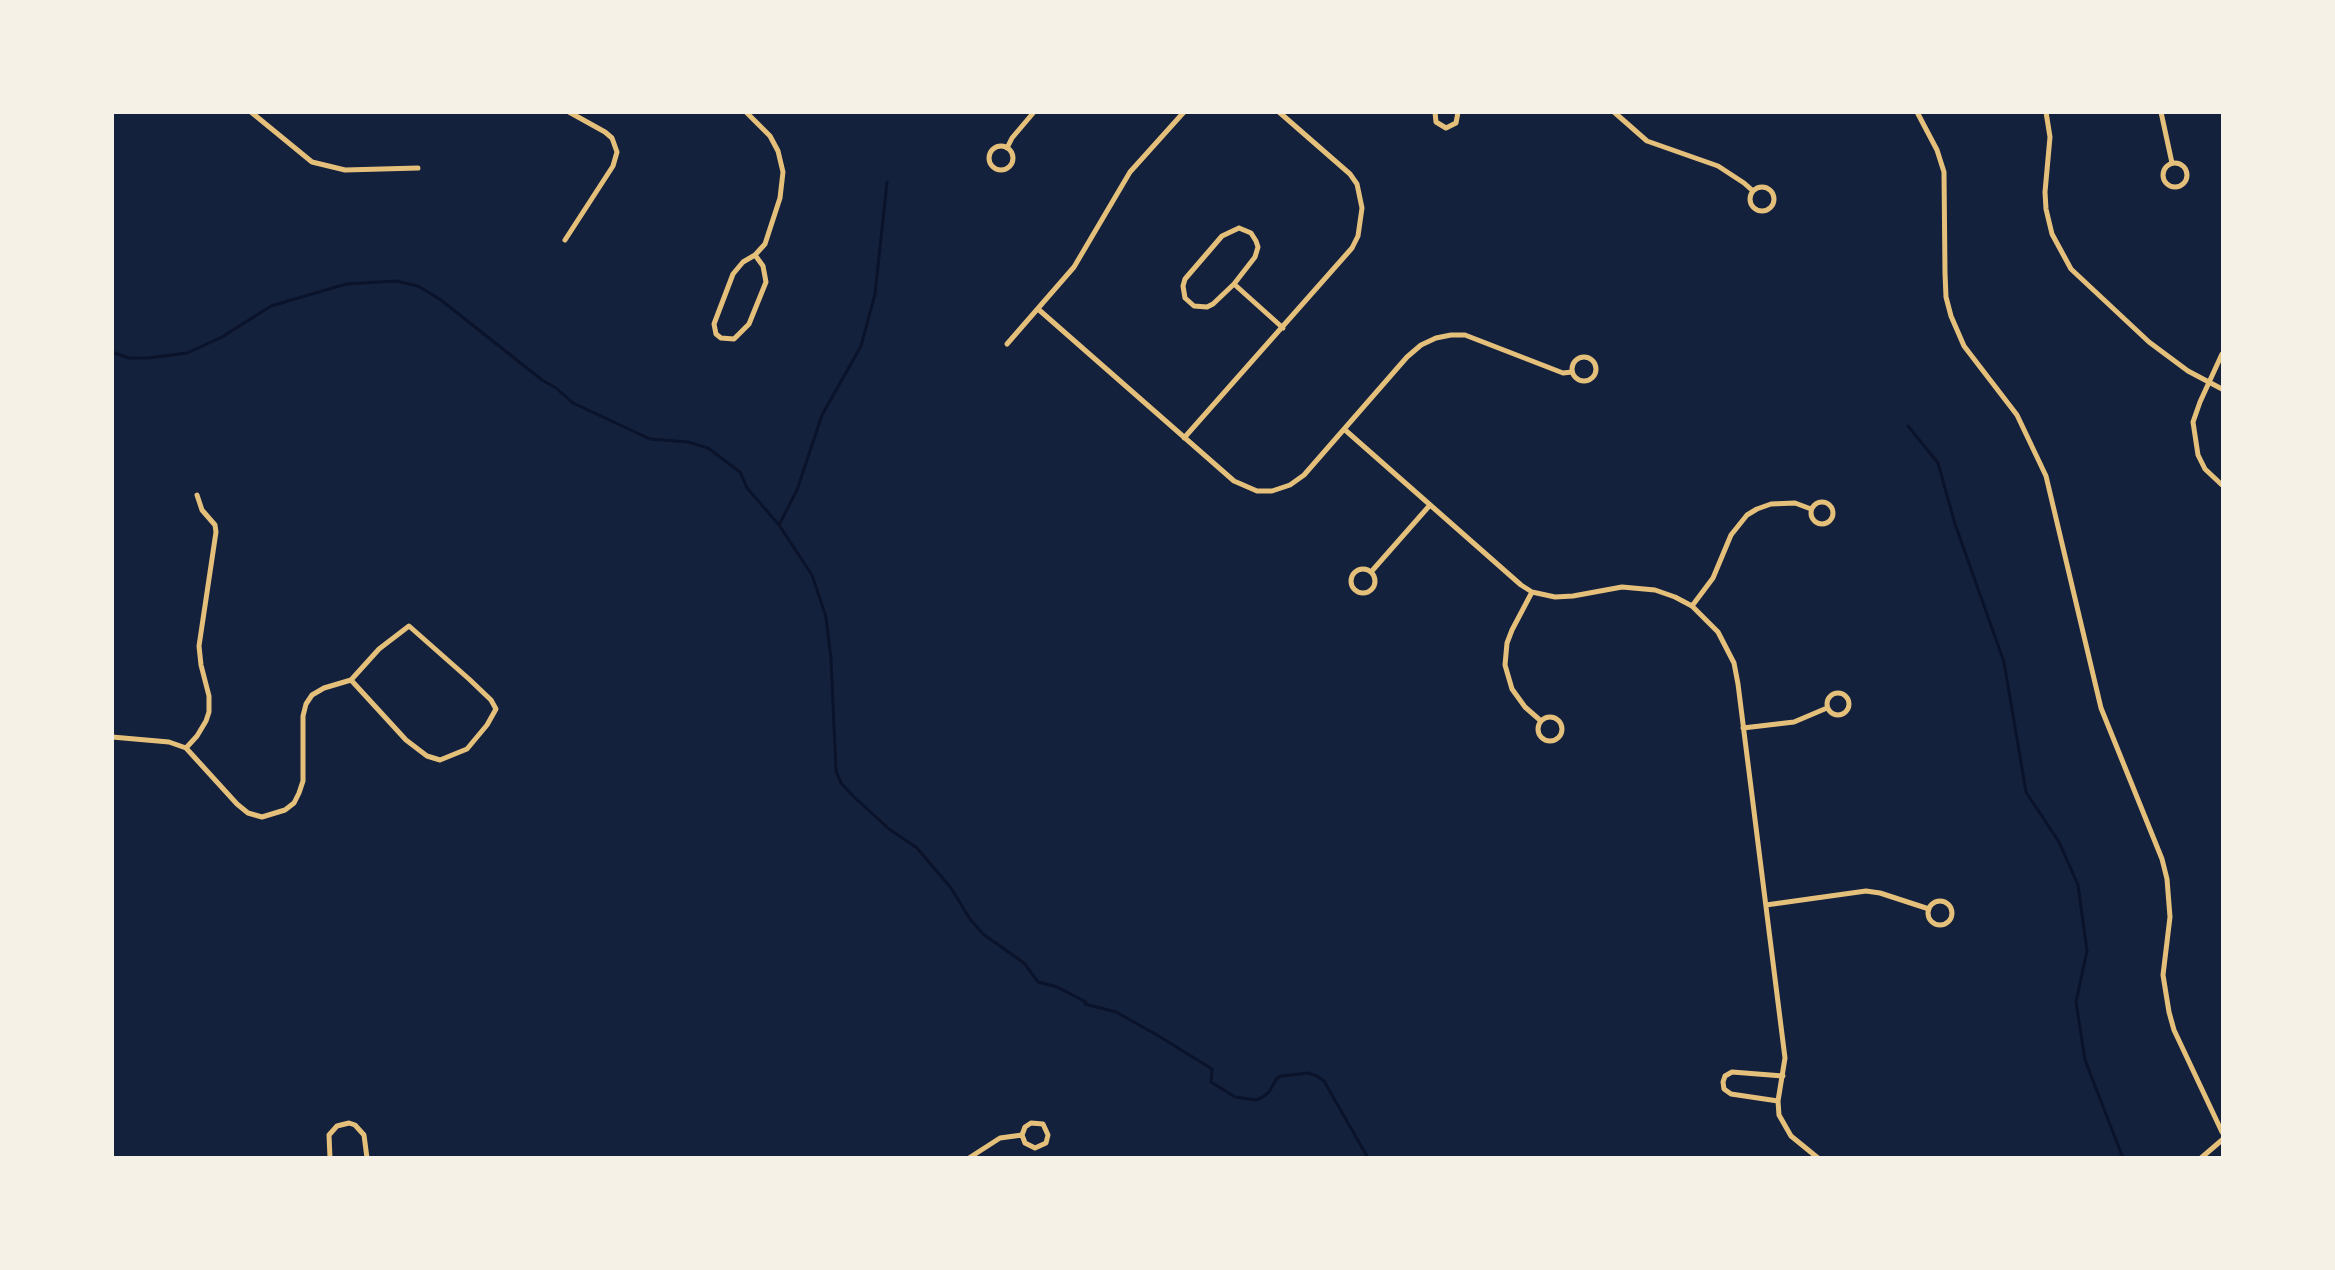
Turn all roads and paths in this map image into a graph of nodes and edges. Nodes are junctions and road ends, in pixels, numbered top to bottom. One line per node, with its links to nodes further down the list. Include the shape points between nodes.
1 (251, 112): 15 (street, via 312,162 345,170)
2 (568, 112): 17 (street, via 605,132 617,152 613,166)
3 (746, 112): 18 (street, via 770,136 783,172 780,198 765,244)
4 (1034, 112): 13 (street)
5 (1184, 112): 20 (street, via 1130,172 1083,253)
6 (1279, 112): 21 (street, via 1350,174 1357,184 1362,208 1362,222 1352,248)
7 (1435, 112): 8 (street, via 1436,122 1446,128 1456,123)
8 (1458, 112)
9 (1614, 112): 16 (street, via 1647,141 1718,166)
10 (1917, 112): 46 (street, via 1944,172 1944,273 1951,316 1964,346 2017,415 2046,476 2101,708 2168,879 2170,916 2163,975 2171,1021)
11 (2046, 112): 25 (street, via 2050,137 2046,209 2052,234 2071,269 2149,342)
12 (2161, 112): 14 (street)
13 (1007, 148): 13 (street, via 999,146 988,156 993,167 1003,170 1010,166 1012,158)
14 (2172, 164): 14 (street, via 2163,175 2167,185 2174,188 2185,182 2187,174 2183,167)
15 (418, 168)
16 (1753, 191): 16 (street, via 1752,206 1763,211 1770,208 1774,201 1770,190 1763,187)
17 (565, 240)
18 (755, 255): 18 (street, via 733,274 714,324 721,338 734,339 749,324 766,282)
19 (1234, 284): 19 (street, via 1258,247 1253,235 1239,228 1222,236 1185,279 1183,292 1194,306 1207,307); 21 (street)
20 (1038, 309): 22 (street); 28 (street)
21 (1283, 328): 28 (street)
22 (1007, 344)
23 (2223, 354): 25 (street)
24 (1572, 372): 24 (street, via 1577,378 1588,380 1595,375 1595,363 1581,357 1575,361); 27 (street, via 1563,373 1465,335 1436,338 1407,357)
25 (2209, 383): 26 (street); 29 (street, via 2193,422 2195,441 2205,469)
26 (2223, 389)
27 (1344, 429): 28 (street, via 1304,475 1272,491 1257,491 1234,481); 31 (street)
28 (1184, 438)
29 (2223, 485)
30 (197, 495): 41 (street, via 216,532 199,646 209,712)
31 (1430, 505): 33 (street); 34 (street)
32 (1811, 509): 32 (street, via 1813,520 1819,524 1832,518 1833,511 1826,503 1819,502); 35 (street, via 1795,503 1771,504 1747,515 1731,535 1713,578)
33 (1371, 572): 33 (street, via 1360,569 1354,573 1354,591 1367,593 1373,588)
34 (1532, 592): 35 (street, via 1555,597 1622,586 1639,587 1665,593); 38 (street, via 1507,643 1505,665 1512,689)
35 (1692, 606): 39 (street, via 1718,632 1734,663)
36 (351, 680): 36 (street, via 406,740 427,756 440,760 466,749 496,709 484,693 409,626); 41 (street, via 324,688 306,704 303,781 294,803 273,815 248,813)
37 (1827, 708): 37 (street, via 1840,716 1848,709 1849,701 1845,695 1834,694 1828,698); 39 (street, via 1794,722)
38 (1541, 721): 38 (street, via 1541,737 1548,741 1559,737 1562,730 1558,720 1551,717)
39 (1743, 728): 42 (street)
40 (112, 736): 41 (street, via 169,742)
41 (186, 748)
42 (1766, 905): 43 (street, via 1866,891); 44 (street, via 1785,1058)
43 (1929, 909): 43 (street, via 1933,923 1940,925 1950,919 1952,912 1945,902 1938,901)
44 (1782, 1076): 45 (street); 45 (street, via 1732,1072 1723,1082 1724,1089 1731,1094)
45 (1778, 1101): 52 (street, via 1779,1115 1791,1137)
46 (2223, 1132)
47 (1022, 1135): 47 (street, via 1035,1122 1043,1124 1048,1135 1046,1143 1035,1148 1025,1143); 51 (street, via 1000,1138)
48 (2223, 1140): 53 (street)
49 (330, 1158): 50 (street, via 328,1143 332,1131 349,1123 364,1135)
50 (367, 1158)
51 (969, 1158)
52 (1818, 1158)
53 (2201, 1158)

